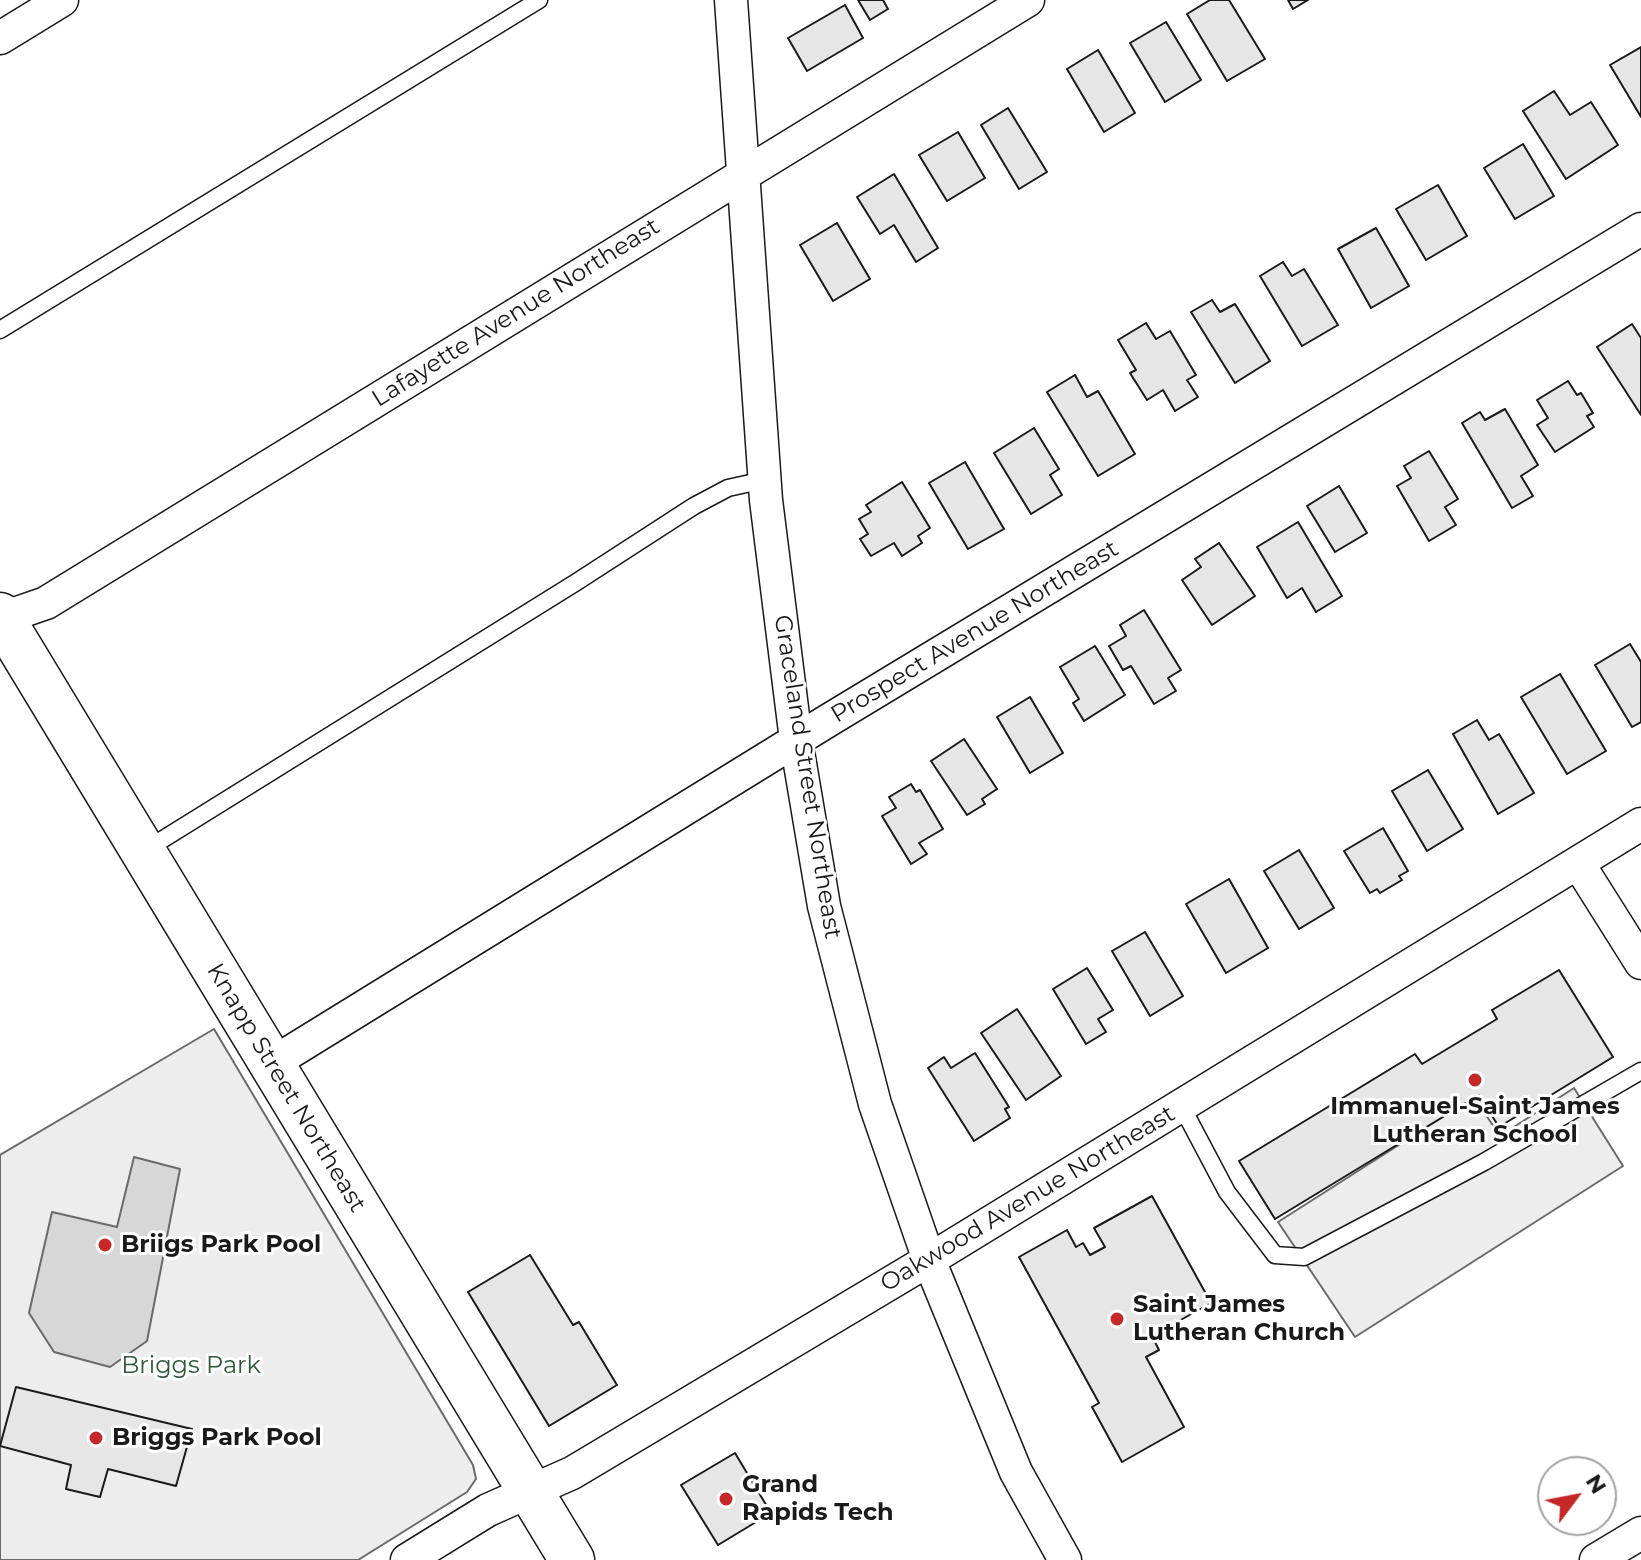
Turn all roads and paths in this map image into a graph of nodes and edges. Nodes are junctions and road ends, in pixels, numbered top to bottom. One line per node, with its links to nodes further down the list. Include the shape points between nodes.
1 (62, 0): 5 (street)
2 (539, 0): 8 (lane)
3 (731, 0): 6 (street, Graceland Street Northeast)
4 (1028, 0): 6 (street, Lafayette Avenue Northeast)
5 (0, 38)
6 (744, 172): 9 (street, Graceland Street Northeast); 10 (street, Lafayette Avenue Northeast, via 46,603)
7 (1641, 229): 11 (street, Prospect Avenue Northeast)
8 (0, 330)
9 (764, 480): 11 (street, Graceland Street Northeast); 13 (lane, via 728,488 694,506)
10 (1, 617): 13 (street, Knapp Street Northeast)
11 (796, 740): 16 (street, Prospect Avenue Northeast); 19 (street, Graceland Street Northeast, via 824,906 875,1104)
12 (1641, 824): 14 (street, Oakwood Avenue Northeast)
13 (142, 852): 16 (street, Knapp Street Northeast)
14 (1578, 863): 15 (street); 18 (street, Oakwood Avenue Northeast)
15 (1641, 963)
16 (271, 1064): 20 (street, Knapp Street Northeast)
17 (1641, 1071): 18 (lane, via 1304,1257 1275,1255 1227,1192)
18 (1181, 1105): 19 (street, Oakwood Avenue Northeast)
19 (929, 1260): 20 (street, Oakwood Avenue Northeast, via 572,1473); 24 (street, Graceland Street Northeast, via 1016,1472)
20 (531, 1492): 22 (street, Oakwood Avenue Northeast, via 488,1510); 23 (street, Knapp Street Northeast)
21 (1641, 1533): 25 (street)
22 (407, 1560)
23 (572, 1560)
24 (1065, 1560)
25 (1596, 1560)

